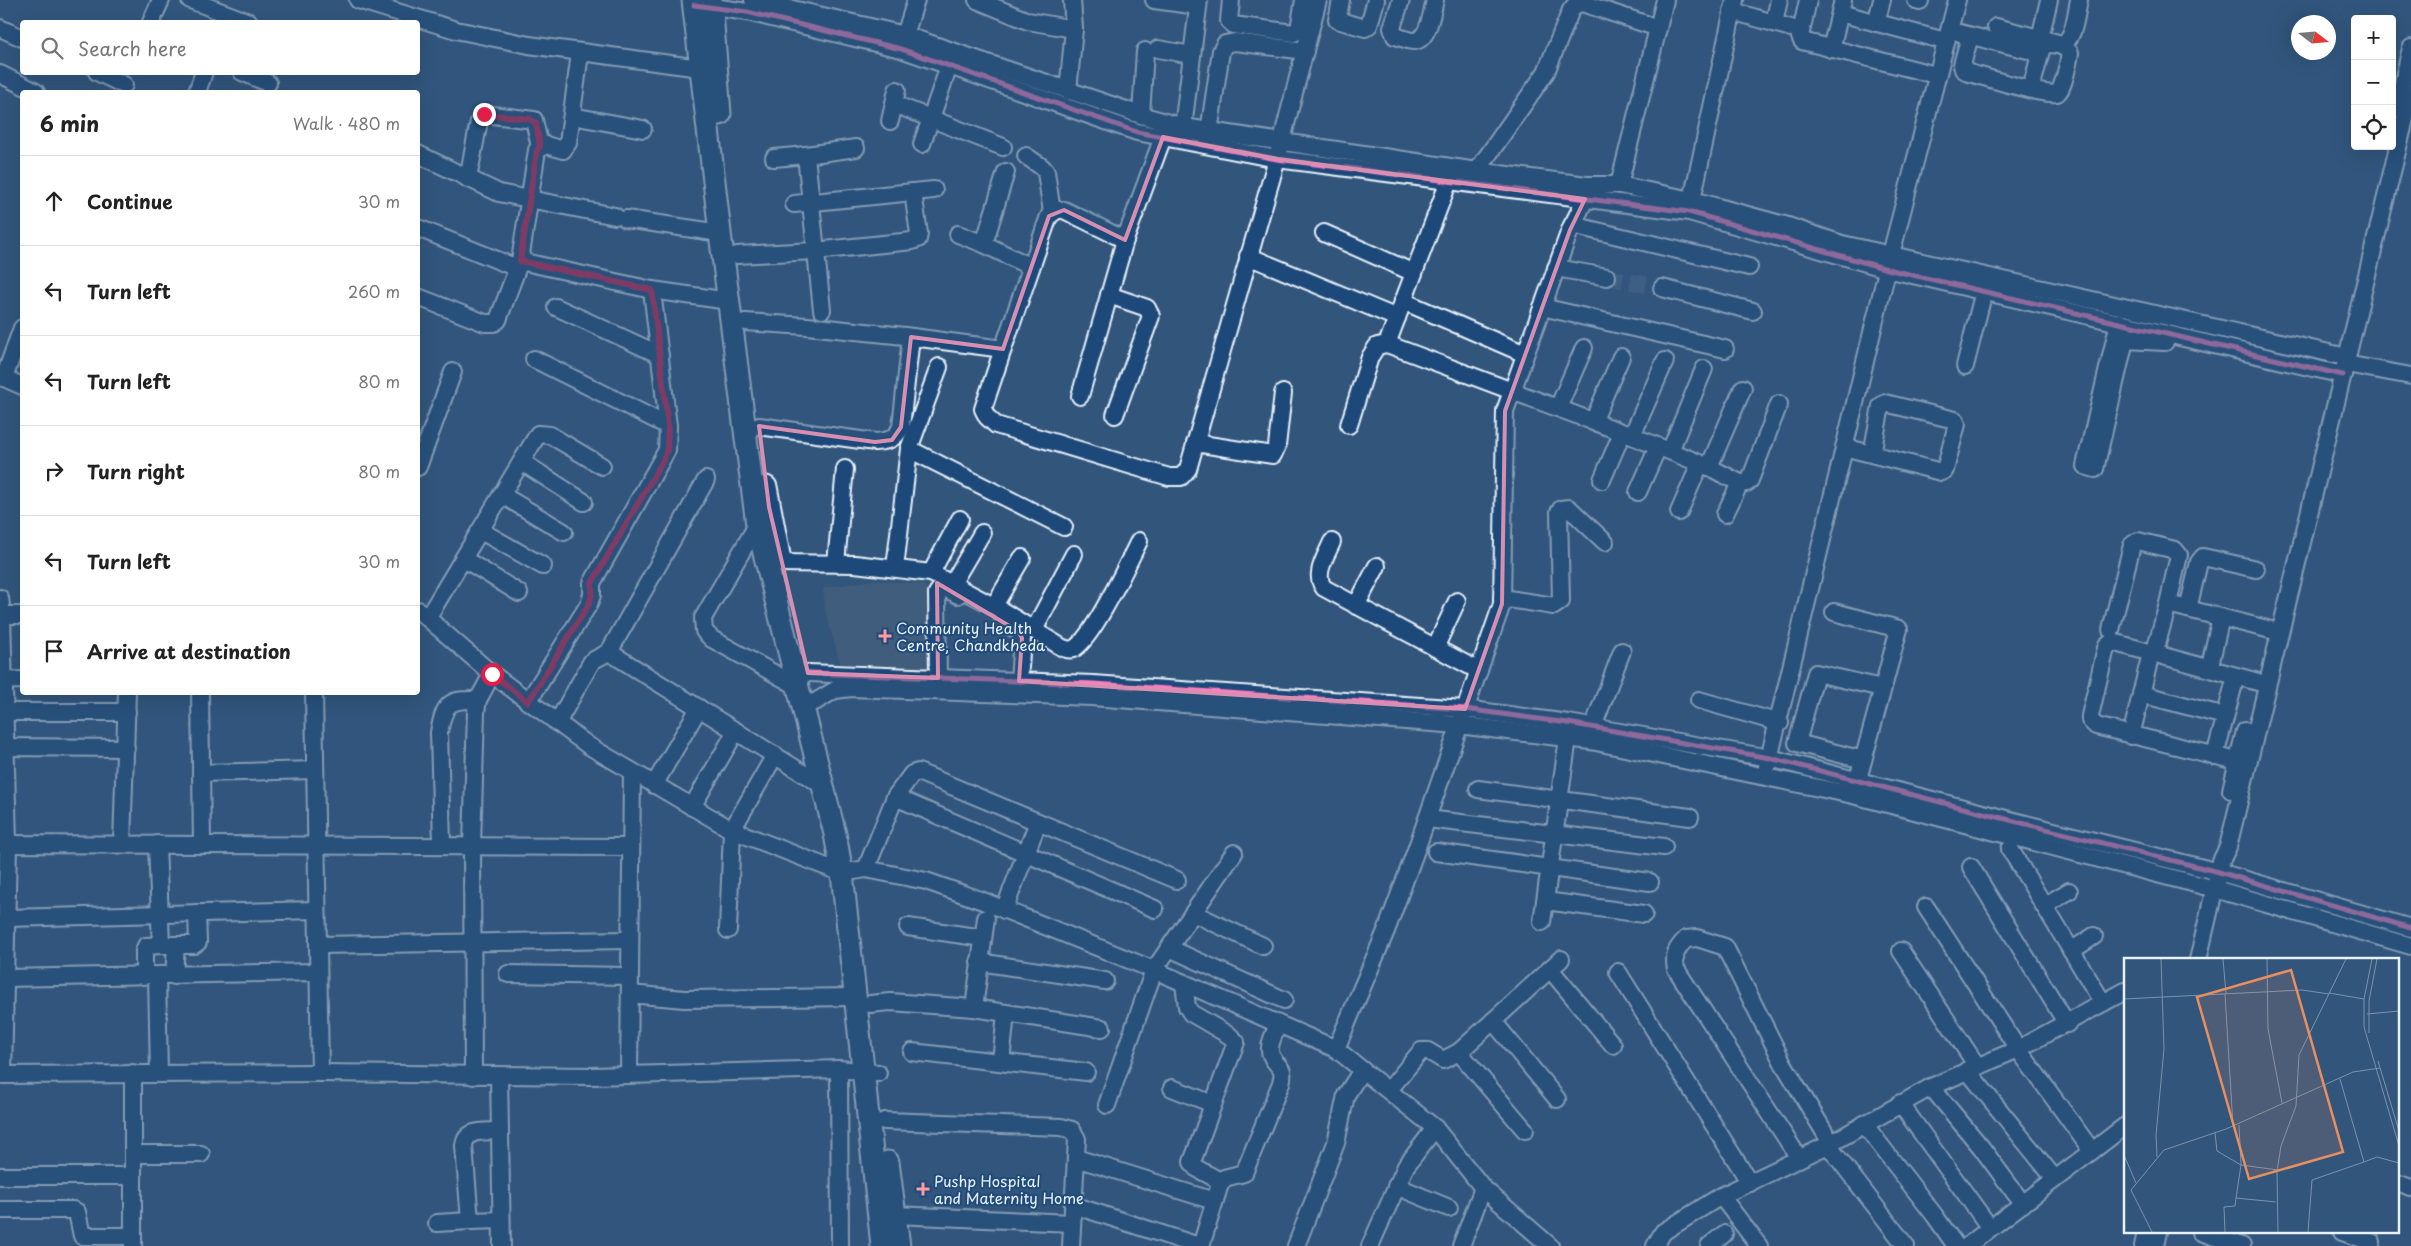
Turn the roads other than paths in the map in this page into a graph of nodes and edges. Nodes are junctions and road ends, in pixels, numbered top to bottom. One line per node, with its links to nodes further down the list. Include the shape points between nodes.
1 (161, 0): 28 (street)
2 (190, 0): 27 (street)
3 (358, 0): 45 (street, via 456,30)
4 (753, 0): 37 (street)
5 (916, 0): 37 (street)
6 (976, 0): 34 (street, via 1028,21)
7 (1072, 0): 34 (street)
8 (1154, 0): 23 (street)
9 (1231, 0): 21 (street, via 1229,21 1233,25 1294,34 1299,29)
10 (1341, 0): 11 (street, via 1337,20 1365,28 1369,26)
11 (1376, 0)
12 (1401, 0): 13 (street, via 1392,28 1394,36 1415,41 1422,38 1427,30)
13 (1435, 0)
14 (1665, 0): 35 (street)
15 (1779, 0): 30 (street)
16 (1808, 0): 43 (street, via 1800,37 1802,41)
17 (1882, 0): 31 (street)
18 (1957, 0): 38 (street)
19 (2049, 0): 41 (street)
20 (2079, 0): 41 (street, via 2067,42)
21 (1308, 1): 44 (street)
22 (702, 3): 47 (street, via 901,49); 48 (main road); 101 (main road)
23 (1199, 3): 46 (street)
24 (1569, 3): 35 (street, via 1582,3); 81 (street, via 1571,10 1546,72)
25 (1734, 5): 30 (street); 89 (street)
26 (1842, 7): 31 (street); 43 (street)
27 (223, 18): 29 (street)
28 (152, 20)
29 (236, 20)
30 (1774, 23): 36 (street)
31 (1876, 23): 38 (street)
32 (1996, 27): 41 (street)
33 (0, 28): 40 (street)
34 (1074, 28): 59 (street)
35 (1658, 28): 85 (street)
36 (1791, 28)
37 (905, 35): 59 (street)
38 (1946, 36): 39 (street); 53 (street)
39 (1970, 36): 41 (street); 56 (street, via 1963,70)
40 (20, 37)
41 (2040, 46): 56 (street); 56 (street, via 2051,44 2066,48 2070,53 2069,59 2061,90 2056,94)
42 (2411, 48): 61 (street)
43 (1831, 49): 53 (street)
44 (1305, 51): 68 (street, via 1235,42 1225,44 1221,51); 70 (street)
45 (580, 53): 48 (street); 63 (street)
46 (1192, 55): 62 (street, via 1151,50); 66 (street)
47 (949, 66): 64 (street); 69 (street, via 1137,132)
48 (700, 68): 95 (main road)
49 (0, 74): 57 (street)
50 (105, 75): 54 (street)
51 (203, 75): 58 (street)
52 (249, 75): 55 (street)
53 (1936, 75): 103 (street)
54 (125, 83)
55 (268, 83)
56 (2031, 89)
57 (32, 90)
58 (198, 90)
59 (1068, 91): 62 (street)
60 (2411, 94): 137 (street)
61 (2396, 110)
62 (1141, 115): 66 (street)
63 (572, 116): 67 (street); 72 (street, via 566,147 562,150 546,144)
64 (931, 118): 65 (street, via 896,97); 71 (street); 73 (street)
65 (890, 122)
66 (1183, 126): 68 (street)
67 (643, 129)
68 (1209, 132): 70 (street)
69 (1163, 137): 80 (street); 98 (street)
70 (1281, 143): 80 (street); 81 (street)
71 (922, 144)
72 (540, 147): 83 (street, via 534,120 484,114 479,121); 90 (street)
73 (1003, 147)
74 (856, 148): 77 (street)
75 (2387, 150): 137 (street)
76 (420, 155): 83 (street)
77 (806, 155): 79 (street); 91 (street)
78 (1026, 156): 92 (street, via 1046,172)
79 (774, 158)
80 (1277, 159): 84 (street); 102 (street)
81 (1477, 171): 88 (street)
82 (1006, 172): 99 (street)
83 (468, 179): 90 (street, via 499,193)
84 (1449, 181): 88 (street); 108 (street)
85 (1619, 185): 88 (street); 89 (street)
86 (934, 190): 87 (street)
87 (913, 192): 91 (street); 100 (street, via 918,239)
88 (1589, 192): 93 (street); 103 (street, via 1688,212)
89 (1692, 200): 103 (street, via 1788,226)
90 (531, 201): 95 (street); 104 (street)
91 (802, 203): 100 (street)
92 (1052, 212): 98 (street, via 1064,210); 105 (street)
93 (1572, 225): 106 (street); 107 (street)
94 (420, 229): 104 (street)
95 (720, 233): 115 (main road)
96 (1324, 233): 108 (street)
97 (958, 234): 99 (street)
98 (1125, 240): 113 (street)
99 (984, 244): 105 (street)
100 (814, 251): 101 (street); 119 (street)
101 (737, 255): 122 (main road)
102 (1248, 256): 121 (street); 158 (street)
103 (1889, 262): 112 (street); 137 (street); 159 (street)
104 (519, 265): 111 (street); 114 (street, via 494,323 485,323)
105 (1031, 267): 130 (street)
106 (1749, 267)
107 (1556, 268): 109 (street); 118 (street)
108 (1414, 273): 116 (street)
109 (1607, 277)
110 (1662, 288): 120 (street)
111 (652, 290): 115 (street); 133 (street)
112 (1984, 291): 123 (street); 138 (street)
113 (1109, 295): 149 (street); 152 (street, via 1147,308 1151,316)
114 (420, 298)
115 (729, 301): 177 (main road)
116 (1404, 302): 121 (street); 132 (street)
117 (556, 307): 133 (street)
118 (1542, 307): 131 (street); 132 (street)
119 (822, 310)
120 (1753, 311)
121 (1397, 318): 128 (street)
122 (745, 322): 126 (street); 156 (main road)
123 (2119, 322): 125 (street); 127 (street)
124 (20, 333): 143 (street)
125 (2167, 334): 127 (street, via 2165,342); 137 (street)
126 (908, 336): 130 (street); 144 (street); 156 (street, via 901,426 892,440 875,442)
127 (2120, 340): 127 (street, via 2095,469 2085,466)
128 (1387, 344): 147 (street); 154 (street, via 1377,346 1370,357)
129 (1584, 348): 151 (street)
130 (1003, 349): 158 (street, via 983,408 996,425 1169,477 1181,477 1188,469)
131 (1725, 349)
132 (1525, 354): 147 (street)
133 (660, 355): 155 (street)
134 (1621, 357): 153 (street)
135 (534, 359): 155 (street)
136 (1665, 361): 157 (street)
137 (2341, 364): 142 (street); 211 (street); 285 (street, via 2228,847)
138 (1965, 366)
139 (939, 367): 160 (street)
140 (1704, 370): 161 (street)
141 (454, 372): 163 (street)
142 (2411, 376)
143 (2, 377): 145 (street)
144 (899, 384)
145 (20, 385)
146 (1743, 388): 166 (street)
147 (1512, 392): 151 (street); 198 (street, via 1505,411)
148 (1283, 393): 158 (street, via 1273,454)
149 (1080, 396)
150 (1780, 404): 170 (street, via 1750,480)
151 (1558, 408): 153 (street)
152 (1115, 416)
153 (1593, 422): 157 (street)
154 (1350, 425)
155 (668, 426): 233 (street, via 667,450 662,462 592,583 589,604)
156 (760, 426): 188 (main road, via 769,507)
157 (1627, 435): 161 (street); 169 (street)
158 (1195, 443)
159 (1844, 447): 162 (street); 241 (street)
160 (909, 449): 178 (street); 192 (street)
161 (1664, 449): 166 (street); 171 (street)
162 (1872, 454): 162 (street, via 1881,406 1885,403 1954,420 1957,424 1945,470 1941,472)
163 (420, 462)
164 (522, 462): 165 (street, via 538,434 544,433); 172 (street); 173 (street)
165 (602, 466)
166 (1704, 466): 170 (street); 174 (street)
167 (845, 469): 189 (street)
168 (706, 480): 215 (street)
169 (1602, 480)
170 (1740, 483): 175 (street)
171 (1638, 492)
172 (502, 495): 179 (street); 180 (street)
173 (584, 502)
174 (1680, 512)
175 (1725, 514)
176 (960, 519): 194 (street)
177 (757, 525): 222 (main road); 222 (street, via 703,618 704,631 712,638)
178 (1064, 527)
179 (481, 531): 187 (street); 190 (street)
180 (564, 532)
181 (982, 533): 195 (street)
182 (1140, 541): 209 (street, via 1089,635 1074,649 1064,648)
183 (1332, 542): 202 (street, via 1319,574 1319,583)
184 (1605, 542): 198 (street, via 1568,508 1561,509 1560,601 1554,606)
185 (1074, 554): 209 (street)
186 (1022, 558): 201 (street)
187 (464, 559): 196 (street); 205 (street)
188 (780, 563): 189 (street); 222 (main road)
189 (836, 563): 192 (street)
190 (543, 566)
191 (1376, 566): 202 (street)
192 (895, 568): 194 (street)
193 (2256, 569): 203 (street, via 2203,556 2198,562)
194 (931, 573): 195 (street)
195 (952, 584): 201 (street)
196 (519, 593)
197 (0, 598): 206 (street)
198 (1502, 598): 217 (street)
199 (1457, 601): 212 (street)
200 (2168, 604): 203 (street); 210 (street, via 2178,555 2166,547 2134,542); 213 (street)
201 (994, 606): 209 (street)
202 (1356, 606): 212 (street)
203 (2188, 608): 208 (street)
204 (1834, 612): 226 (street, via 1898,629)
205 (423, 613): 218 (street)
206 (1, 615): 207 (street); 223 (street)
207 (20, 615)
208 (2221, 617): 211 (street); 216 (street)
209 (1034, 630)
210 (2111, 630)
211 (2271, 630): 225 (street)
212 (1435, 648): 217 (street)
213 (2153, 650): 219 (street); 227 (street); 245 (street, via 2111,642 2105,652 2090,720 2096,726)
214 (1622, 651): 243 (street)
215 (609, 652): 235 (street); 240 (street, via 592,661)
216 (2211, 661)
217 (1479, 671): 236 (street)
218 (492, 674): 231 (street); 233 (street)
219 (2236, 676): 225 (street); 239 (street)
220 (938, 678): 222 (street); 224 (street); 224 (street, via 937,593 944,588 1018,631 1022,638)
221 (20, 680): 223 (street)
222 (803, 680): 234 (main road); 261 (main road)
223 (2, 681): 237 (street)
224 (1019, 681): 236 (street)
225 (2258, 682): 253 (street)
226 (1882, 688): 252 (street); 252 (street, via 1816,673 1797,743)
227 (2141, 694): 239 (street); 245 (street)
228 (127, 695): 238 (street)
229 (200, 695): 256 (street)
230 (314, 695): 254 (street)
231 (478, 700): 277 (street, via 456,700 447,705 442,715 438,732); 278 (street)
232 (1699, 700): 241 (street)
233 (528, 702): 240 (street)
234 (815, 702): 242 (street, via 836,690 880,687 1092,697); 288 (main road, via 849,832)
235 (700, 708): 244 (street); 260 (street)
236 (1465, 709): 242 (street); 243 (street)
237 (4, 712): 238 (street); 247 (street)
238 (127, 712): 248 (street)
239 (2225, 716): 250 (street)
240 (557, 723): 255 (street)
241 (1780, 723): 251 (street)
242 (1458, 725): 246 (street); 268 (street)
243 (1593, 727): 251 (street)
244 (736, 731): 249 (street); 265 (street)
245 (2131, 736): 250 (street)
246 (1568, 738): 257 (street); 264 (street)
247 (2, 747): 248 (street); 259 (street)
248 (126, 748): 273 (street)
249 (774, 755): 261 (street); 270 (street)
250 (2215, 756): 253 (street)
251 (1770, 758): 257 (street); 258 (street)
252 (1863, 760): 258 (street)
253 (2237, 761): 285 (street, via 2219,844)
254 (315, 770): 256 (street); 276 (street)
255 (632, 772): 260 (street); 279 (street)
256 (201, 773): 275 (street)
257 (1765, 776): 292 (street)
258 (1858, 779): 285 (street, via 2002,818)
259 (3, 782): 266 (street)
260 (654, 785): 265 (street)
261 (822, 785): 288 (main road)
262 (1478, 789): 264 (street)
263 (895, 796): 269 (street, via 912,774 918,772); 284 (street); 288 (street)
264 (1559, 800): 267 (street); 271 (street)
265 (692, 807): 270 (street)
266 (4, 810): 272 (street)
267 (1690, 817)
268 (1426, 819): 271 (street); 346 (street, via 1386,931)
269 (1038, 822): 284 (street); 290 (street)
270 (732, 830): 288 (street); 309 (street)
271 (1554, 833): 280 (street); 286 (street)
272 (4, 844): 273 (street); 289 (street)
273 (122, 844): 274 (street)
274 (157, 844): 275 (street); 303 (street)
275 (202, 844): 276 (street)
276 (316, 844): 277 (street); 298 (street)
277 (442, 845): 278 (street)
278 (472, 845): 279 (street); 314 (street)
279 (630, 847): 313 (street)
280 (1664, 847)
281 (2010, 849): 295 (street)
282 (1436, 852): 286 (street)
283 (1234, 853): 301 (street)
284 (1026, 854): 297 (street); 299 (street)
285 (2220, 866): 292 (street); 308 (street)
286 (1550, 868): 291 (street); 294 (street)
287 (1971, 868): 343 (street)
288 (854, 871): 299 (street, via 926,881); 336 (main road)
289 (4, 879): 302 (street)
290 (1177, 880)
291 (1650, 882)
292 (2216, 889): 318 (street); 322 (street)
293 (2069, 891): 295 (street)
294 (1545, 900): 304 (street); 306 (street)
295 (2044, 906): 321 (street)
296 (1926, 907): 347 (street)
297 (1155, 909)
298 (317, 910): 300 (street); 316 (street)
299 (1004, 910): 324 (street)
300 (197, 913): 303 (street); 315 (street, via 198,942 194,945)
301 (1193, 913): 317 (street); 319 (street)
302 (4, 914): 303 (street); 312 (street)
303 (158, 914): 315 (street)
304 (1644, 914)
305 (986, 918): 311 (street)
306 (1542, 922)
307 (908, 927): 311 (street)
308 (2411, 928)
309 (728, 930)
310 (2094, 936): 321 (street)
311 (983, 938): 323 (street)
312 (3, 940): 330 (street)
313 (630, 940): 314 (street); 329 (street)
314 (472, 944): 316 (street); 361 (street)
315 (168, 945): 328 (street); 328 (street, via 146,946)
316 (318, 945): 325 (street)
317 (1263, 946)
318 (2411, 946)
319 (1169, 948): 324 (street); 335 (street)
320 (1901, 951): 351 (street)
321 (2071, 951): 337 (street)
322 (2199, 958)
323 (979, 962): 331 (street); 339 (street)
324 (1154, 970): 332 (street); 369 (street)
325 (318, 972): 328 (street); 357 (street)
326 (1618, 972): 386 (street)
327 (508, 974): 329 (street)
328 (158, 976): 330 (street); 359 (street)
329 (630, 976): 334 (street)
330 (5, 978): 338 (street)
331 (1105, 981)
332 (1184, 984): 342 (street); 368 (street, via 1191,1013 1236,1042)
333 (2124, 991): 337 (street)
334 (630, 994): 336 (street, via 684,999); 360 (street)
335 (1284, 1000)
336 (863, 1001): 339 (street); 354 (main road)
337 (2103, 1003): 343 (street)
338 (2, 1004): 358 (street)
339 (974, 1008): 340 (street)
340 (1006, 1013): 344 (street); 350 (street)
341 (1493, 1021): 345 (street, via 1556,964); 349 (street); 366 (street)
342 (1278, 1024): 346 (street); 385 (street, via 1270,1046 1271,1055 1283,1074 1281,1082 1244,1173 1224,1178)
343 (2067, 1024): 347 (street)
344 (1102, 1028)
345 (1613, 1045)
346 (1336, 1049): 353 (street)
347 (2018, 1049): 351 (street); 377 (street)
348 (912, 1052): 350 (street)
349 (1459, 1052): 365 (street, via 1443,1060 1428,1051 1421,1051); 375 (street)
350 (1000, 1062): 355 (street)
351 (1972, 1068): 363 (street); 384 (street)
352 (839, 1069): 354 (street); 360 (street); 409 (street)
353 (1362, 1070): 365 (street); 414 (street, via 1346,1095 1336,1143)
354 (871, 1072): 370 (main road); 410 (main road)
355 (1086, 1072)
356 (132, 1073): 358 (street); 359 (street); 378 (street)
357 (320, 1073): 359 (street); 361 (street)
358 (2, 1074)
359 (159, 1074)
360 (629, 1074): 362 (street)
361 (473, 1076): 362 (street)
362 (499, 1077): 374 (street)
363 (1931, 1087): 367 (street); 393 (street)
364 (1172, 1088): 368 (street)
365 (1389, 1090): 373 (street)
366 (1557, 1099)
367 (1900, 1103): 371 (street); 402 (street)
368 (1213, 1104): 385 (street, via 1192,1162 1196,1168)
369 (1106, 1105)
370 (884, 1121): 380 (street, via 1061,1127 1072,1130 1077,1139); 397 (main road)
371 (1864, 1124): 376 (street); 422 (street)
372 (2124, 1127): 377 (street)
373 (1435, 1128): 388 (street, via 1406,1166); 389 (street)
374 (499, 1130): 398 (street); 399 (street, via 471,1133 464,1140)
375 (1525, 1130)
376 (1830, 1144): 381 (street); 381 (street, via 1783,1063 1725,948 1696,938 1686,939 1674,958 1676,969); 421 (street)
377 (2092, 1151): 384 (street)
378 (134, 1154): 379 (street); 383 (street)
379 (201, 1154)
380 (1076, 1158): 392 (street); 394 (street)
381 (1799, 1158): 386 (street)
382 (0, 1176): 383 (street)
383 (133, 1176): 407 (street)
384 (2055, 1179): 393 (street)
385 (1222, 1182): 392 (street)
386 (1750, 1183): 391 (street)
387 (2398, 1183): 390 (street)
388 (1396, 1186): 395 (street); 415 (street)
389 (1483, 1188): 416 (street); 417 (street)
390 (2411, 1188)
391 (1722, 1196): 418 (street, via 1663,1232); 420 (street)
392 (1214, 1201): 413 (street)
393 (2023, 1204): 402 (street)
394 (1073, 1205): 401 (street); 413 (street)
395 (1449, 1208)
396 (0, 1210): 407 (street, via 76,1210 82,1236)
397 (895, 1215): 401 (street); 411 (main road)
398 (501, 1220): 399 (street); 408 (street)
399 (470, 1221): 400 (street)
400 (437, 1223)
401 (1072, 1223): 412 (street)
402 (1990, 1228): 423 (street)
403 (1724, 1234): 419 (street)
404 (2206, 1234): 424 (street)
405 (2350, 1234): 406 (street)
406 (2373, 1240)
407 (133, 1241)
408 (502, 1246)
409 (840, 1246)
410 (882, 1246)
411 (899, 1246)
412 (1070, 1246)
413 (1200, 1246)
414 (1296, 1246)
415 (1370, 1246)
416 (1461, 1246)
417 (1550, 1246)
418 (1655, 1246)
419 (1709, 1246)
420 (1759, 1246)
421 (1906, 1246)
422 (1956, 1246)
423 (1968, 1246)
424 (2242, 1246)

